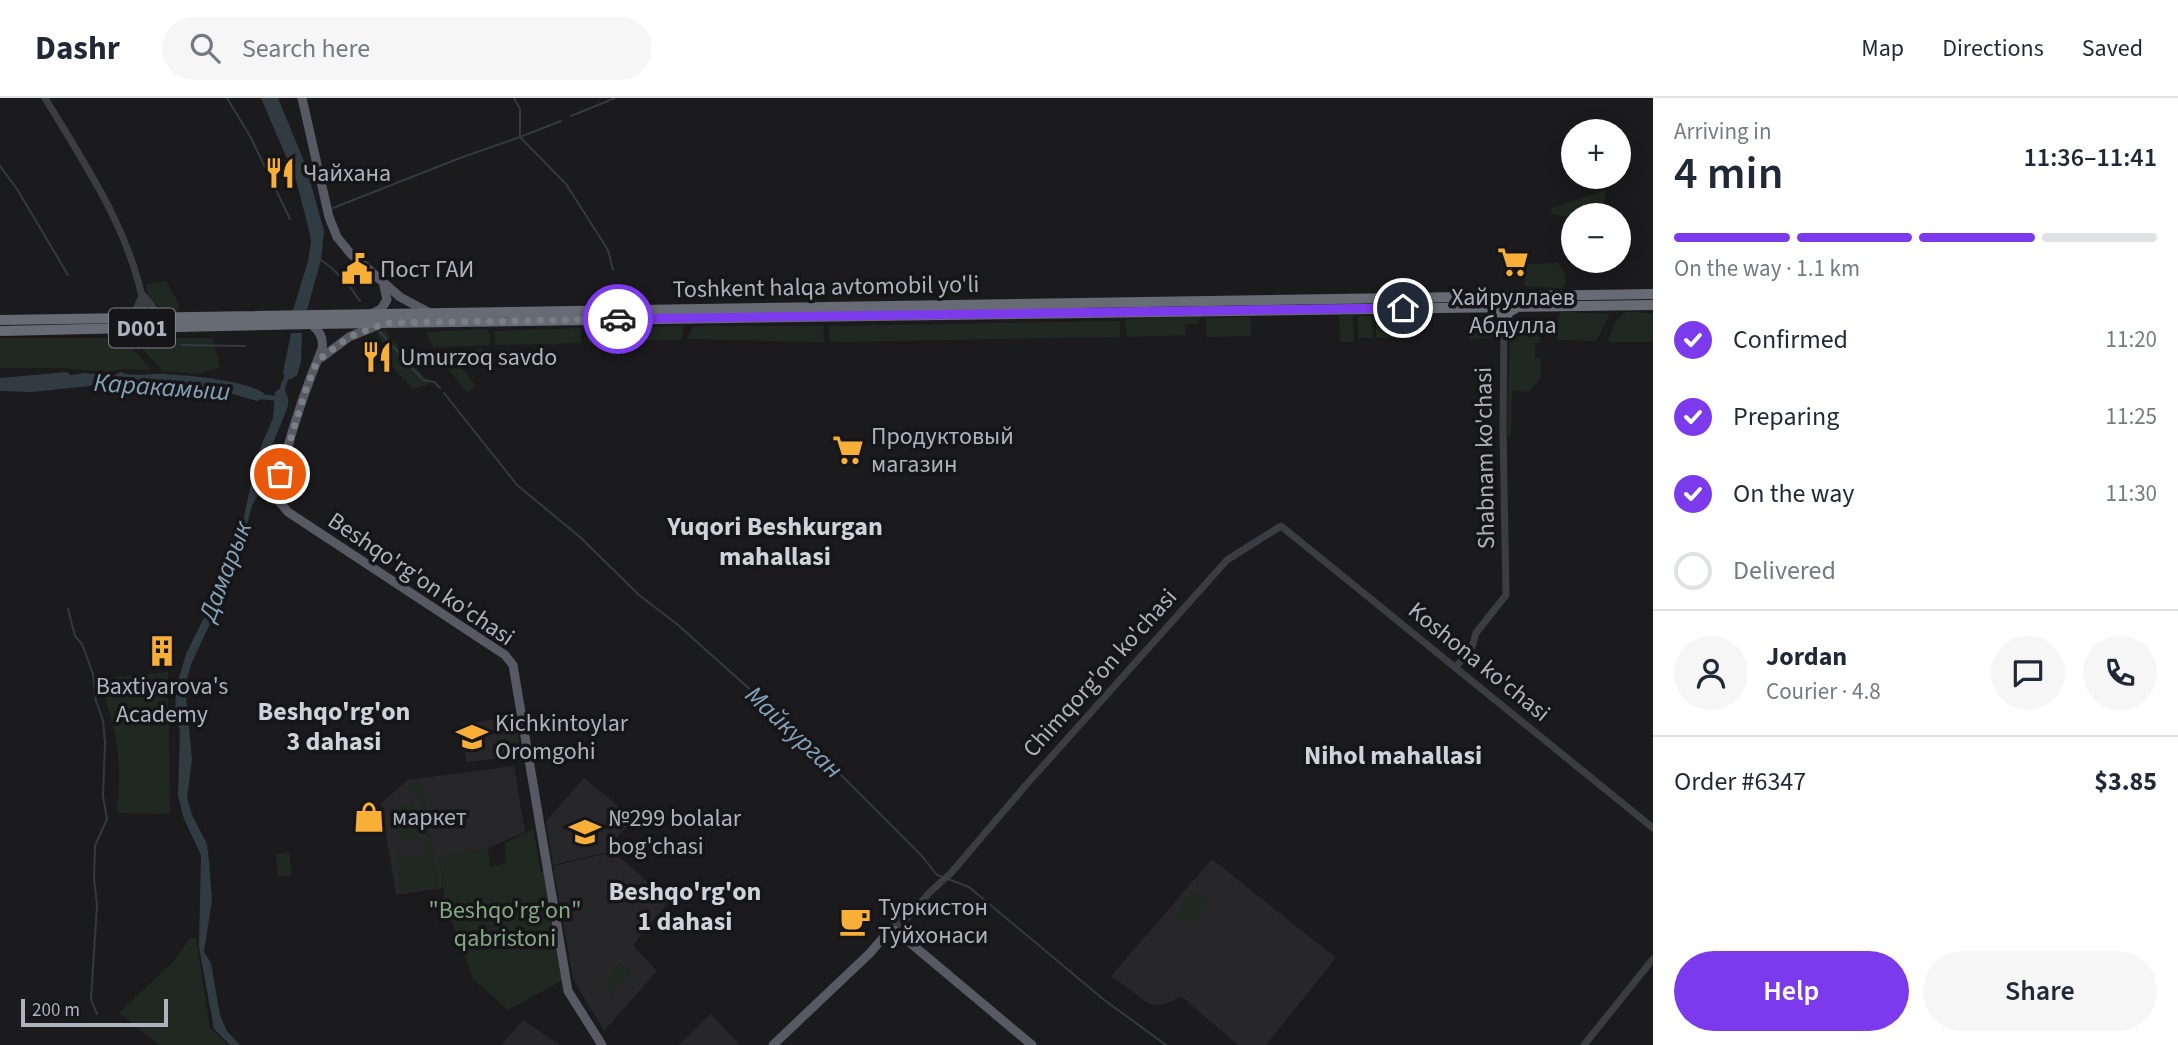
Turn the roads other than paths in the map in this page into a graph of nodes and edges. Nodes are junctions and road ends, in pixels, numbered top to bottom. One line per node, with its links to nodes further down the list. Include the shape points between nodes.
1 (45, 98): 5 (street, via 116,218)
2 (302, 98): 3 (main road, via 333,228 350,253)
3 (381, 281): 10 (main road, via 417,308); 11 (main road, via 387,300)
4 (1653, 294): 6 (highway, Toshkent halqa avtomobil yo'li / D001)
5 (143, 295): 13 (street); 14 (street); 19 (street)
6 (1396, 303): 8 (highway, Toshkent halqa avtomobil yo'li / D001); 12 (highway, Toshkent halqa avtomobil yo'li / D001)
7 (1653, 305): 9 (highway, Toshkent halqa avtomobil yo'li / D001)
8 (1492, 307): 9 (highway, Toshkent halqa avtomobil yo'li / D001); 18 (highway)
9 (1518, 307): 18 (highway)
10 (433, 314): 11 (highway, Toshkent halqa avtomobil yo'li / D001); 12 (highway, Toshkent halqa avtomobil yo'li / D001)
11 (369, 315): 17 (highway, Toshkent halqa avtomobil yo'li / D001)
12 (476, 317): 20 (highway, Toshkent halqa avtomobil yo'li / D001)
13 (129, 318): 19 (highway, Toshkent halqa avtomobil yo'li / D001); 21 (highway, Toshkent halqa avtomobil yo'li / D001)
14 (167, 318): 16 (highway, Toshkent halqa avtomobil yo'li / D001); 19 (highway, Toshkent halqa avtomobil yo'li / D001)
15 (0, 320): 21 (highway, Toshkent halqa avtomobil yo'li / D001)
16 (284, 320): 17 (highway, Toshkent halqa avtomobil yo'li / D001); 19 (highway, Toshkent halqa avtomobil yo'li / D001)
17 (311, 320): 20 (highway, Toshkent halqa avtomobil yo'li / D001); 23 (main road, Beshqo'rg'on ko'chasi, via 323,343)
18 (1504, 320): 25 (street, Shabnam ko'chasi, via 1506,595)
19 (146, 323): 21 (highway, Toshkent halqa avtomobil yo'li / D001)
20 (386, 323): 23 (main road, via 349,337)
21 (32, 325): 22 (highway, Toshkent halqa avtomobil yo'li / D001)
22 (0, 331)
23 (317, 361): 29 (main road, Beshqo'rg'on ko'chasi, via 287,448 278,502 505,655 513,665 569,990)
24 (1281, 526): 25 (street, Koshona ko'chasi); 27 (street, Chimqorg'on ko'chasi, via 1227,559 961,862)
25 (1455, 667): 26 (street, Koshona ko'chasi)
26 (1653, 828)
27 (893, 932): 30 (main road); 31 (main road, via 883,948); 32 (main road); 33 (main road)
28 (1653, 959): 34 (street)
29 (602, 1045)
30 (773, 1045)
31 (782, 1045)
32 (1024, 1045)
33 (1032, 1045)
34 (1584, 1045)

